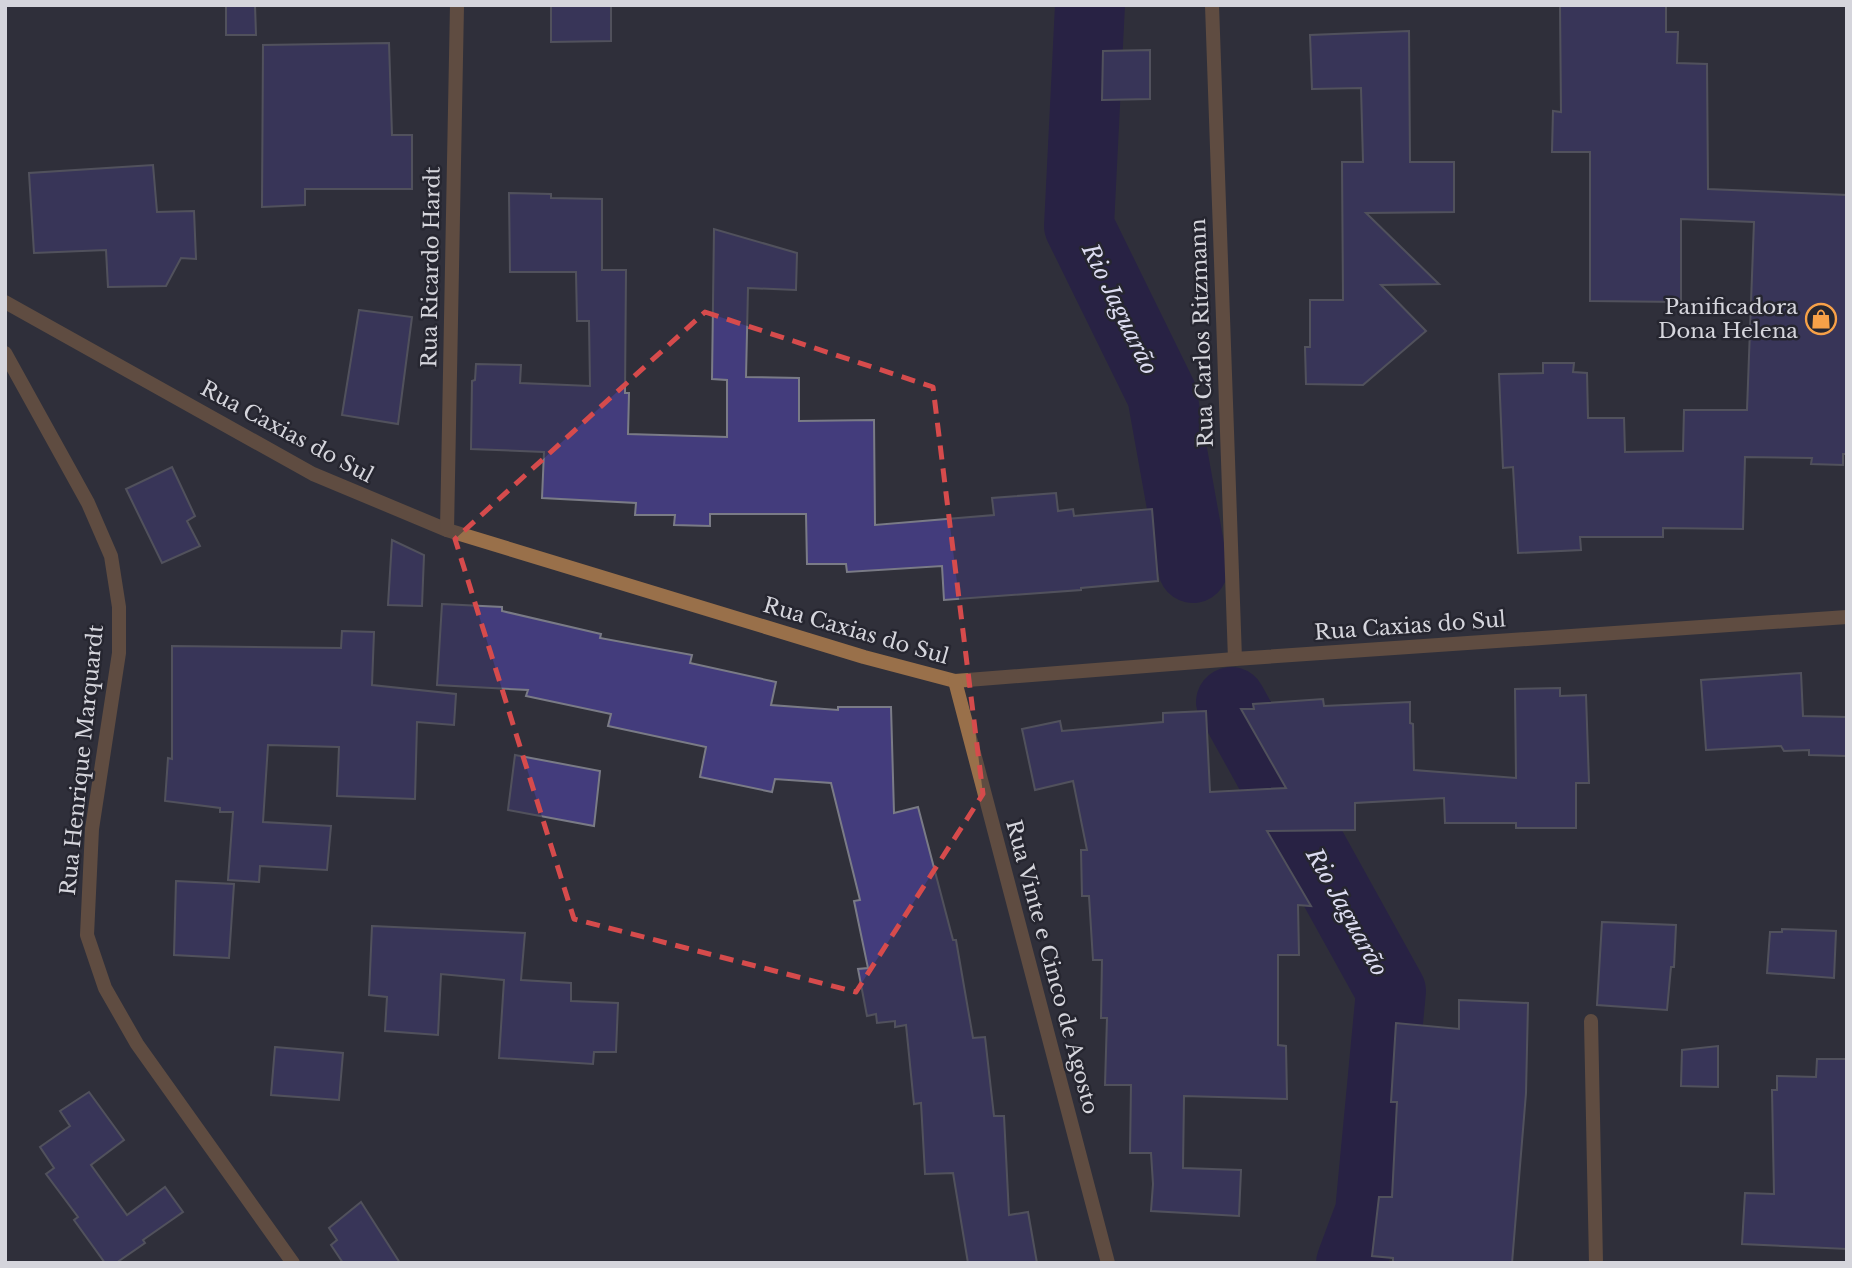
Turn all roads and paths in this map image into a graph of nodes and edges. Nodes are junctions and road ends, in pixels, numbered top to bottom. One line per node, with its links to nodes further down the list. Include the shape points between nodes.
1 (457, 5): 5 (street, Rua Ricardo Hardt)
2 (1212, 5): 7 (street, Rua Carlos Ritzmann)
3 (5, 302): 5 (street, Rua Caxias do Sul, via 313,474)
4 (5, 353): 10 (street, Rua Henrique Marquardt, via 88,503 111,556 119,607 119,653 92,829 87,935 105,988 137,1044)
5 (447, 530): 8 (street, Rua Caxias do Sul)
6 (1847, 617): 7 (street, Rua Caxias do Sul)
7 (1235, 659): 8 (street, Rua Caxias do Sul)
8 (956, 681): 11 (street, Rua Vinte e Cinco de Agosto)
9 (1591, 1021): 12 (street)
10 (293, 1263)
11 (1108, 1263)
12 (1596, 1263)

